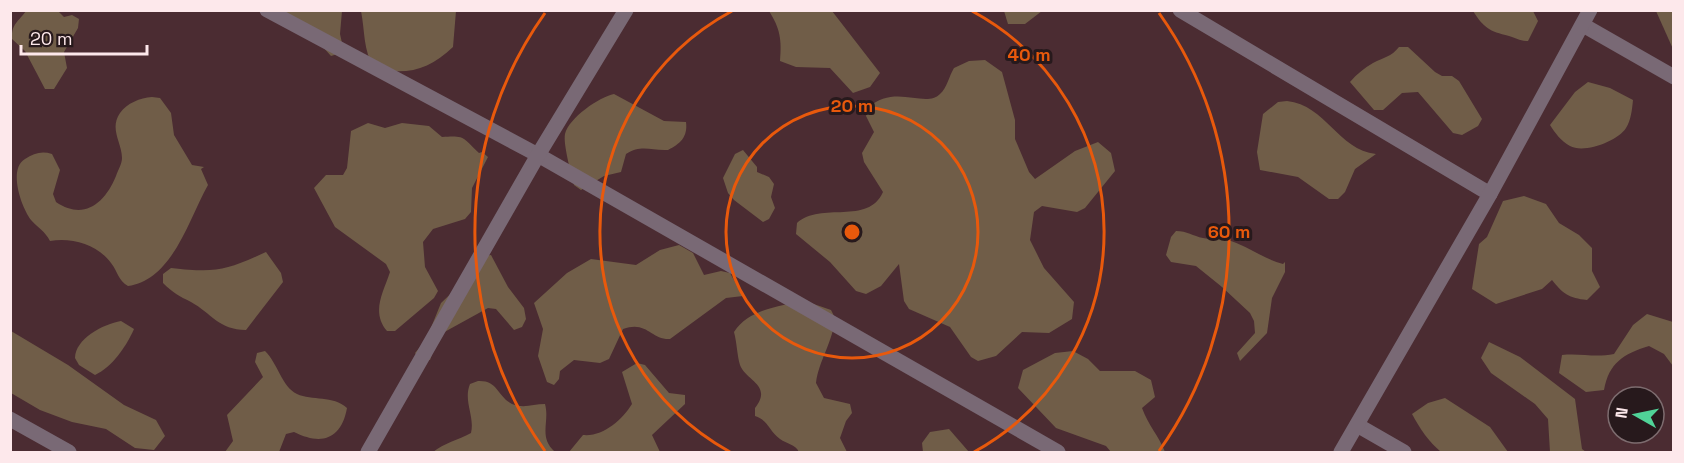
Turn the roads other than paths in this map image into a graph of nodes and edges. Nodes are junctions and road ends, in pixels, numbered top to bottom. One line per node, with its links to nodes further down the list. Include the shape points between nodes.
1 (267, 10): 7 (street)
2 (626, 10): 7 (street)
3 (1180, 10): 8 (street)
4 (1590, 10): 5 (street)
5 (1583, 25): 6 (street); 8 (street)
6 (1674, 77)
7 (538, 155): 12 (street); 13 (street)
8 (1490, 194): 10 (street)
9 (10, 419): 11 (street)
10 (1357, 425): 14 (street); 15 (street)
11 (69, 453)
12 (368, 453)
13 (1058, 453)
14 (1341, 453)
15 (1404, 453)

